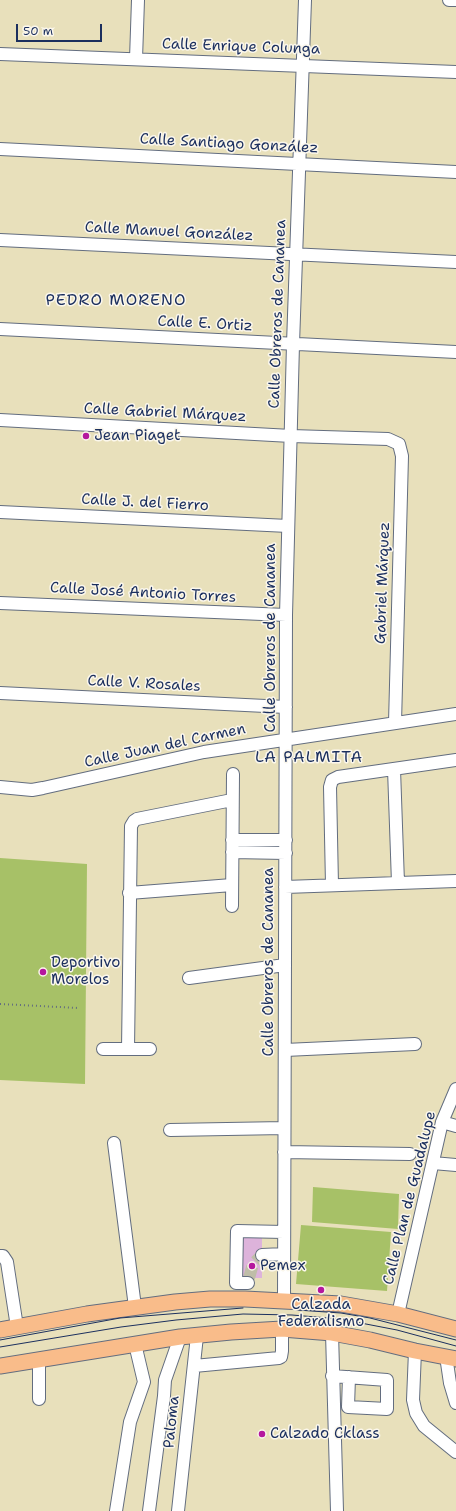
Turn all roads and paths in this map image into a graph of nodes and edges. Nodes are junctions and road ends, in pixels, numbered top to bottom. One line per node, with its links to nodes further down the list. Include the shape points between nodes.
1 (138, 0): 6 (street)
2 (306, 0): 7 (street, Calle Obreros de Cananea)
3 (449, 0): 4 (street)
4 (456, 0)
5 (0, 54): 6 (street, Calle Enrique Colunga)
6 (136, 59): 7 (street, Calle Enrique Colunga)
7 (303, 65): 8 (street, Calle Enrique Colunga); 10 (street, Calle Obreros de Cananea)
8 (456, 72)
9 (0, 149): 10 (street, Calle Santiago González)
10 (300, 164): 11 (street, Calle Santiago González); 13 (street, Calle Obreros de Cananea)
11 (456, 172)
12 (0, 240): 13 (street, Calle Manuel González)
13 (296, 254): 14 (street, Calle Manuel González); 16 (street, Calle Obreros de Cananea)
14 (456, 262)
15 (0, 329): 16 (street, Calle E. Ortiz)
16 (293, 344): 17 (street, Calle E. Ortiz); 19 (street, Calle Obreros de Cananea)
17 (456, 352)
18 (0, 420): 19 (street, Calle Gabriel Márquez)
19 (291, 436): 20 (street, Calle Gabriel Márquez, via 388,439); 22 (street, Calle Obreros de Cananea)
20 (399, 444): 28 (street, Gabriel Márquez, via 402,456)
21 (0, 512): 22 (street, Calle J. del Fierro)
22 (288, 526): 24 (street, Calle Obreros de Cananea)
23 (0, 603): 24 (street, Calle José Antonio Torres)
24 (286, 616): 26 (street, Calle Obreros de Cananea)
25 (0, 693): 26 (street, Calle V. Rosales)
26 (286, 707): 29 (street, Calle Obreros de Cananea)
27 (456, 714): 28 (street, Calle Juan del Carmen)
28 (395, 723): 29 (street, Calle Juan del Carmen)
29 (286, 739): 33 (street, Calle Juan del Carmen, via 204,752 32,790); 35 (street, Calle Obreros de Cananea)
30 (456, 760): 31 (street)
31 (394, 769): 39 (street); 41 (street, via 332,780)
32 (233, 774): 34 (street)
33 (0, 787)
34 (232, 800): 36 (street); 43 (street, via 134,821 131,826)
35 (286, 840): 36 (street); 37 (street, Calle Obreros de Cananea)
36 (232, 846): 37 (street); 40 (street)
37 (286, 853): 42 (street, Calle Obreros de Cananea)
38 (456, 881): 39 (street)
39 (398, 883): 41 (street)
40 (232, 885): 43 (street); 44 (street)
41 (332, 885): 42 (street)
42 (285, 887): 45 (street, Calle Obreros de Cananea)
43 (129, 893): 52 (street)
44 (232, 906)
45 (285, 965): 46 (street); 53 (street, Calle Obreros de Cananea)
46 (189, 978)
47 (0, 1004): 48 (path)
48 (79, 1008)
49 (414, 1044): 53 (street)
50 (103, 1049): 52 (street)
51 (150, 1049): 52 (street)
52 (128, 1050)
53 (285, 1050): 57 (street, Calle Obreros de Cananea)
54 (456, 1089): 55 (street, Calle Plan de Guadalupe)
55 (442, 1122): 56 (street); 62 (street, Calle Plan de Guadalupe)
56 (456, 1126)
57 (284, 1128): 58 (street); 60 (street, Calle Obreros de Cananea)
58 (170, 1130)
59 (114, 1143): 70 (street)
60 (284, 1152): 61 (street); 64 (street, Calle Obreros de Cananea)
61 (410, 1154)
62 (433, 1163): 63 (street); 71 (street, Calle Plan de Guadalupe)
63 (456, 1165)
64 (284, 1232): 65 (street, Calle Obreros de Cananea); 68 (street, via 237,1231 236,1283 249,1280)
65 (284, 1254): 66 (street); 69 (street, Calle Obreros de Cananea)
66 (262, 1255)
67 (0, 1256): 74 (street, via 8,1262)
68 (245, 1299): 69 (main road); 70 (main road, via 210,1299)
69 (284, 1300): 71 (main road, via 341,1304)
70 (135, 1308): 74 (main road)
71 (398, 1314): 73 (main road)
72 (456, 1322): 73 (main road)
73 (436, 1324): 76 (main road)
74 (17, 1327): 77 (main road)
75 (282, 1329): 78 (main road); 79 (main road); 86 (street, via 282,1351 279,1358)
76 (456, 1329)
77 (0, 1330)
78 (332, 1333): 82 (main road); 87 (street)
79 (197, 1336): 80 (main road); 86 (street, Paloma)
80 (180, 1337): 81 (main road); 89 (street)
81 (136, 1344): 84 (main road); 90 (street)
82 (415, 1351): 83 (main road); 93 (street, via 413,1400 416,1413 424,1426)
83 (451, 1358): 92 (street, via 450,1383)
84 (39, 1359): 85 (main road); 91 (street)
85 (0, 1366)
86 (194, 1366): 96 (street, Paloma)
87 (332, 1376): 88 (street); 97 (street)
88 (349, 1377)
89 (165, 1380): 90 (street, via 155,1383); 95 (street)
90 (144, 1382): 94 (street, via 130,1422)
91 (39, 1399)
92 (456, 1403)
93 (456, 1452)
94 (116, 1511)
95 (149, 1511)
96 (178, 1511)
97 (337, 1511)

